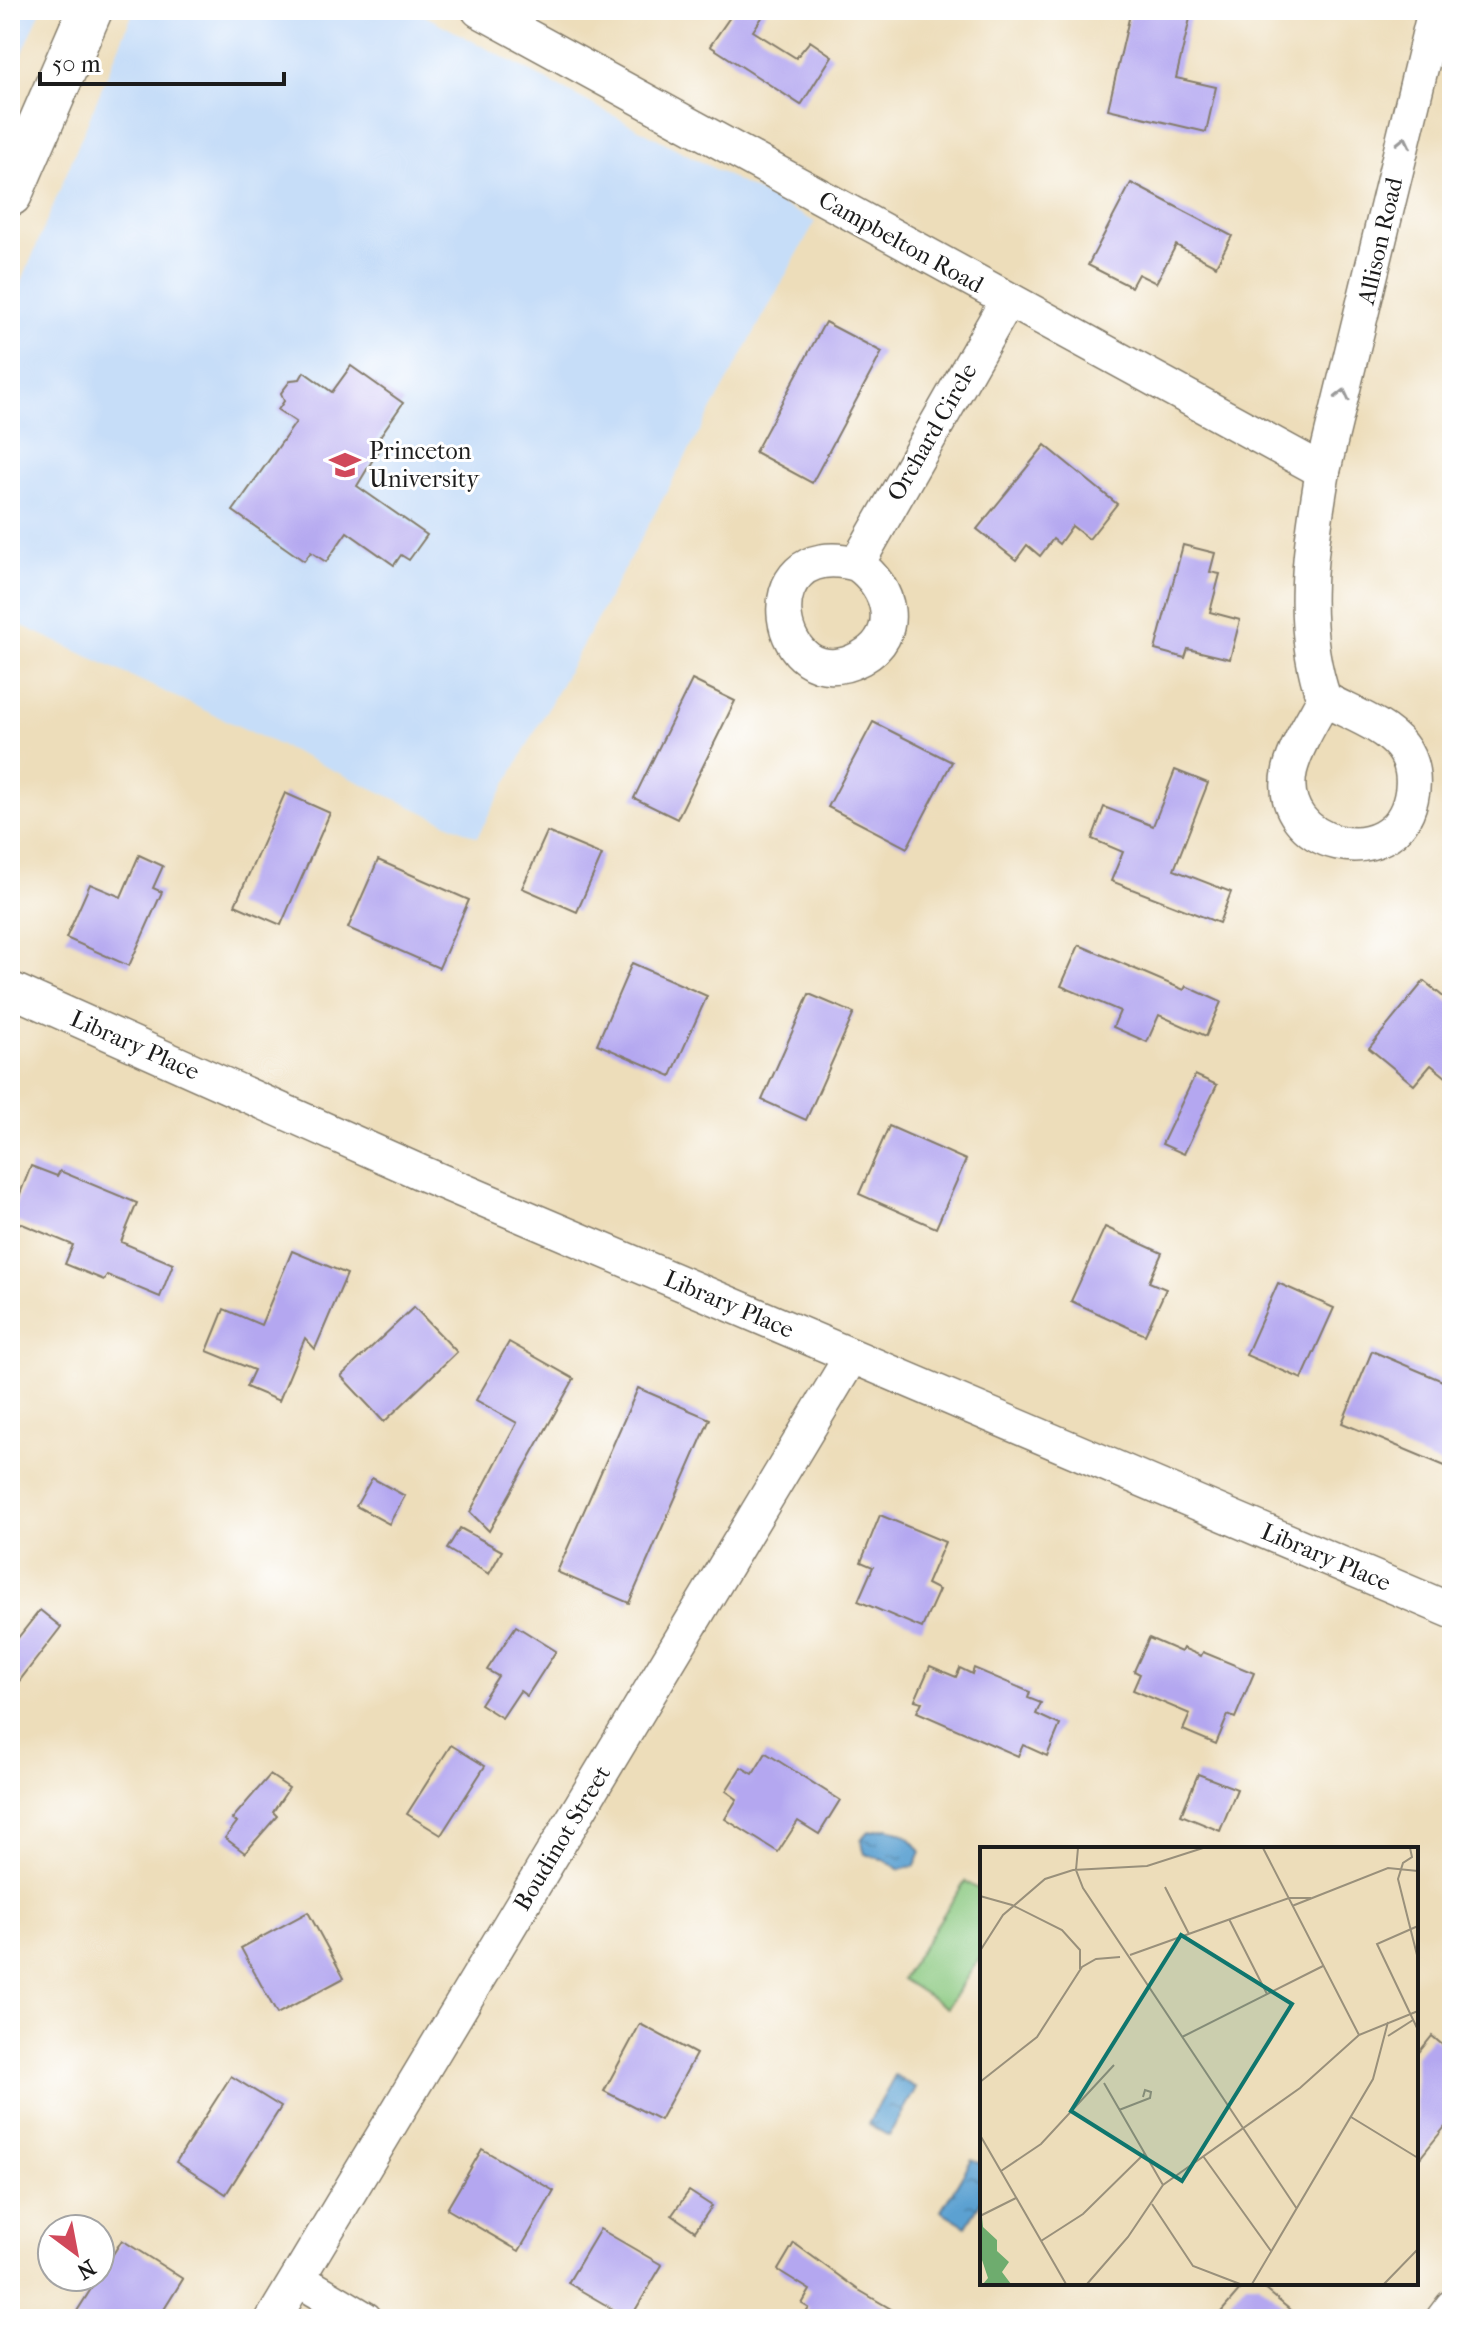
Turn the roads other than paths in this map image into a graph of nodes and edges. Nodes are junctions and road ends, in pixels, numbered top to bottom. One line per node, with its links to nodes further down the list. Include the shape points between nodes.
1 (90, 10): 5 (highway)
2 (479, 10): 4 (street, Campbelton Road)
3 (1435, 10): 7 (street, Allison Road, one-way to 3)
4 (512, 18): 6 (street, Campbelton Road)
5 (10, 194)
6 (1007, 301): 7 (street, Campbelton Road); 8 (street, Orchard Circle)
7 (1323, 471): 9 (street, Allison Road, via 1309,592 1313,669)
8 (857, 564)
9 (1324, 699)
10 (10, 989): 11 (street, Library Place)
11 (851, 1357): 12 (street, Library Place); 13 (street, Boudinot Street)
12 (1452, 1611)
13 (298, 2279): 15 (street, Boudinot Street); 16 (street)
14 (1452, 2307): 17 (street)
15 (273, 2319)
16 (365, 2319)
17 (1443, 2319)

